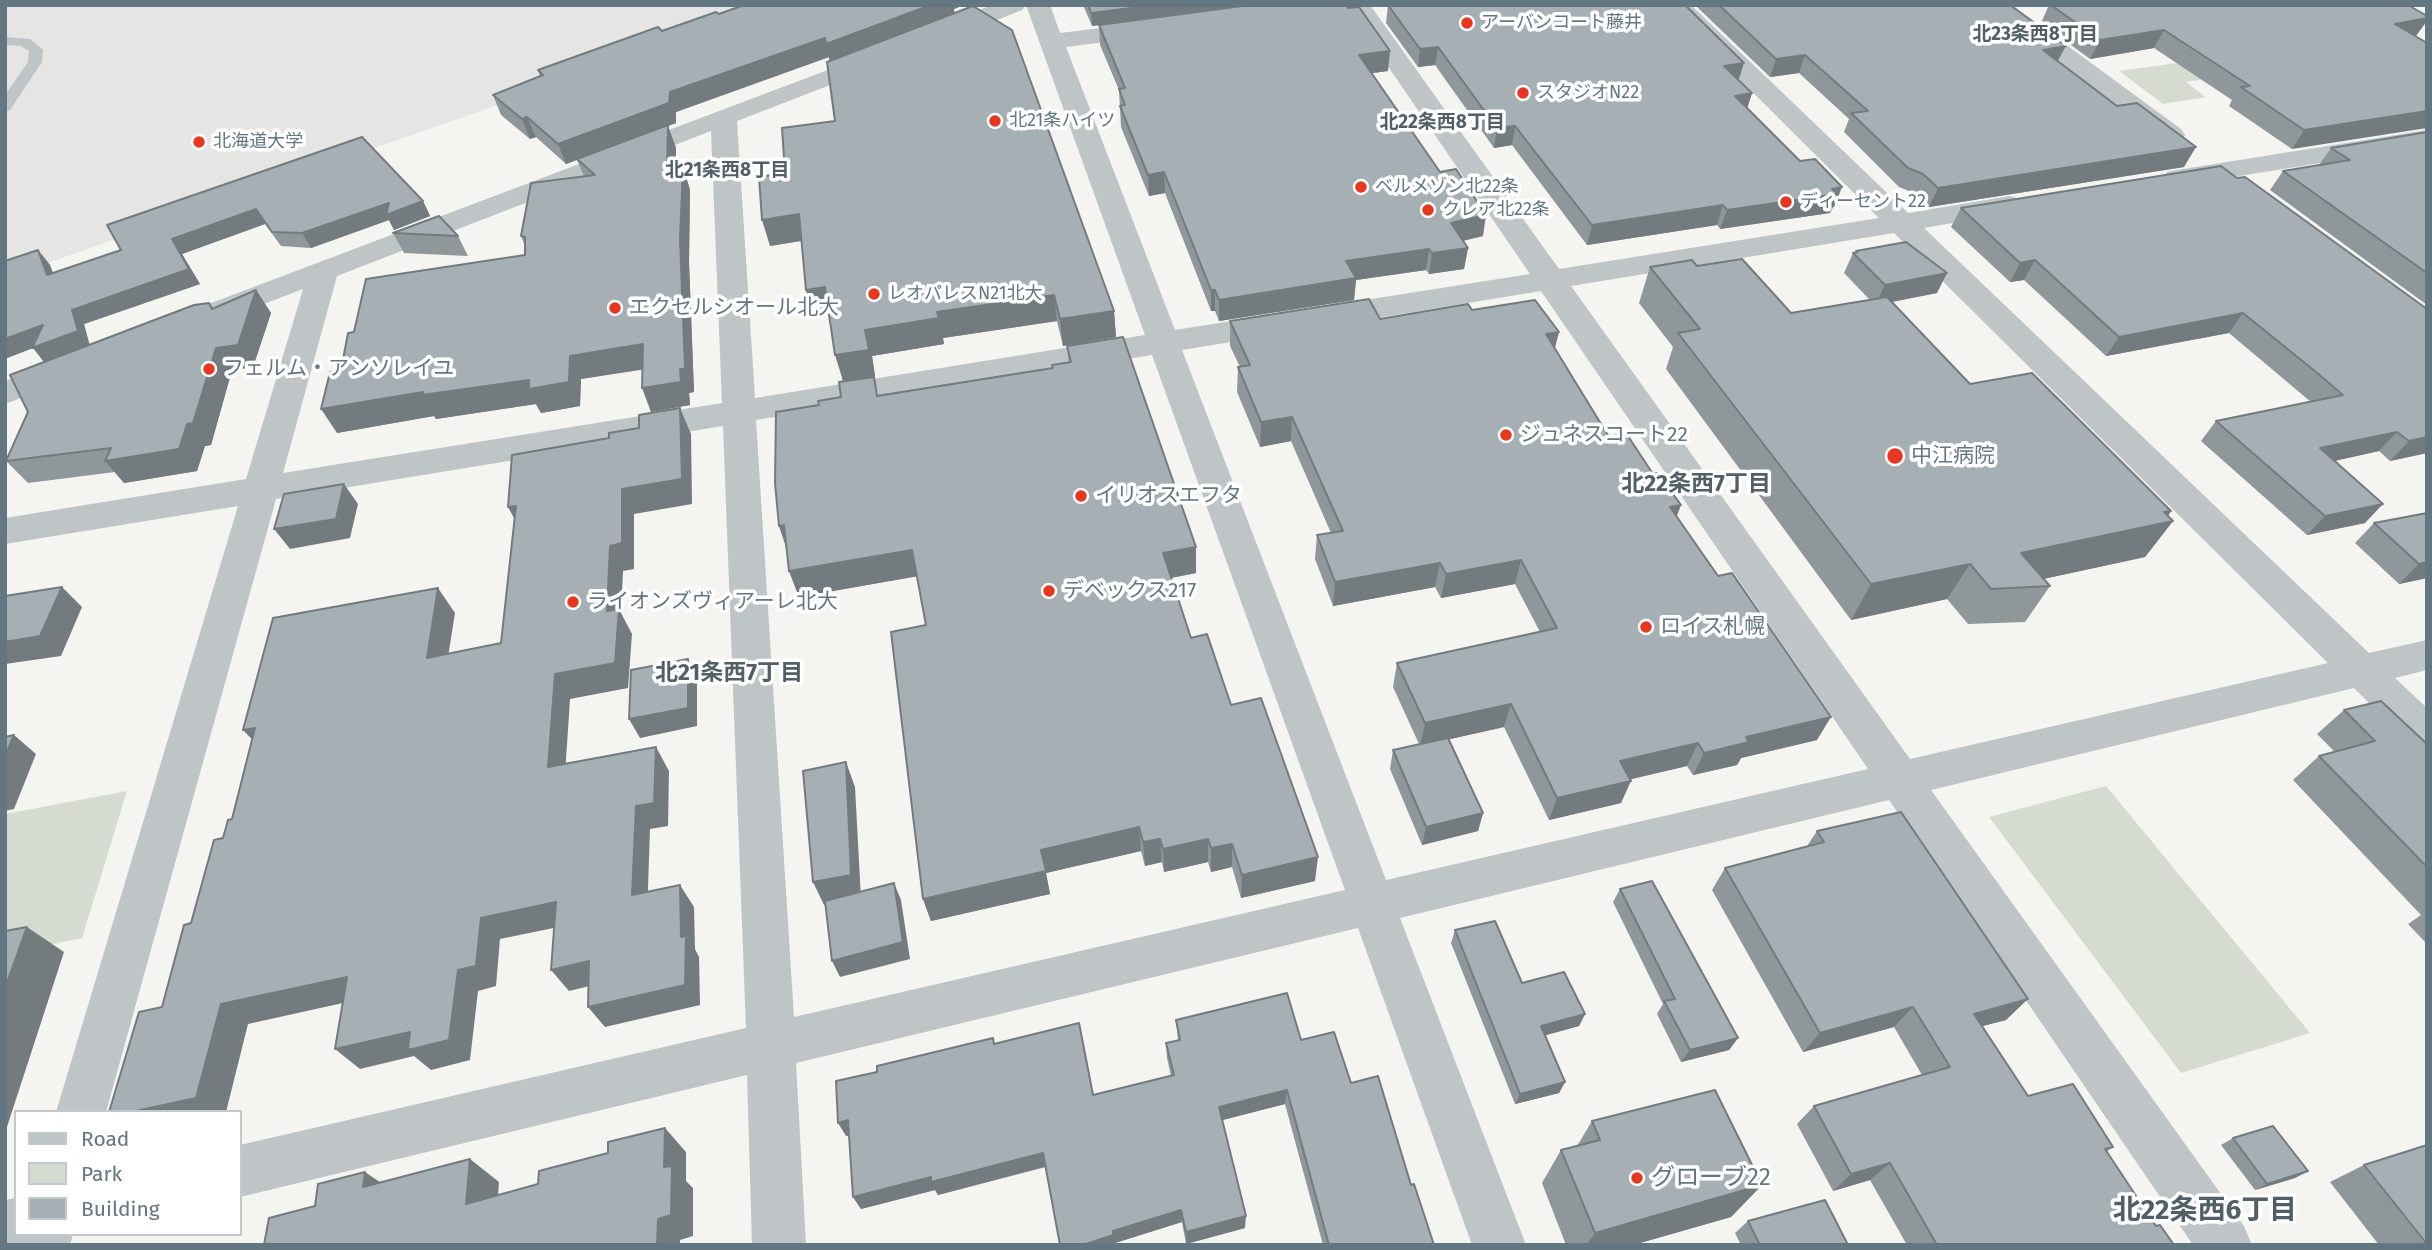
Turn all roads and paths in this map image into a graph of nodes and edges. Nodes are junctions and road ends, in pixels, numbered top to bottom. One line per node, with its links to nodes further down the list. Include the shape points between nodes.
1 (1014, 5): 11 (street)
2 (1038, 5): 9 (street)
3 (1358, 5): 19 (street)
4 (1677, 5): 17 (street)
5 (2004, 11): 6 (street); 13 (street)
6 (2048, 12)
7 (1176, 26): 9 (street)
8 (5, 41): 10 (lane, via 25,42 36,50 34,62)
9 (1052, 41): 21 (street)
10 (5, 107)
11 (724, 118): 18 (street); 24 (street)
12 (2427, 138): 13 (street)
13 (2221, 171): 14 (street); 15 (street)
14 (2154, 182)
15 (2253, 195)
16 (2034, 202): 17 (street)
17 (1901, 223): 19 (street); 28 (street)
18 (324, 270): 20 (street); 25 (street)
19 (1550, 281): 21 (street); 30 (street)
20 (184, 324)
21 (1164, 343): 24 (street); 31 (street)
22 (94, 359): 23 (street)
23 (5, 393)
24 (737, 412): 25 (street); 32 (street)
25 (260, 489): 26 (street); 33 (street)
26 (5, 531)
27 (2427, 654): 28 (street)
28 (2361, 670): 29 (street); 30 (street)
29 (2427, 734)
30 (1899, 779): 31 (street); 37 (street)
31 (1373, 904): 32 (street); 36 (street)
32 (771, 1045): 34 (street); 35 (street)
33 (82, 1110)
34 (242, 1171)
35 (779, 1245)
36 (1499, 1245)
37 (2225, 1245)

